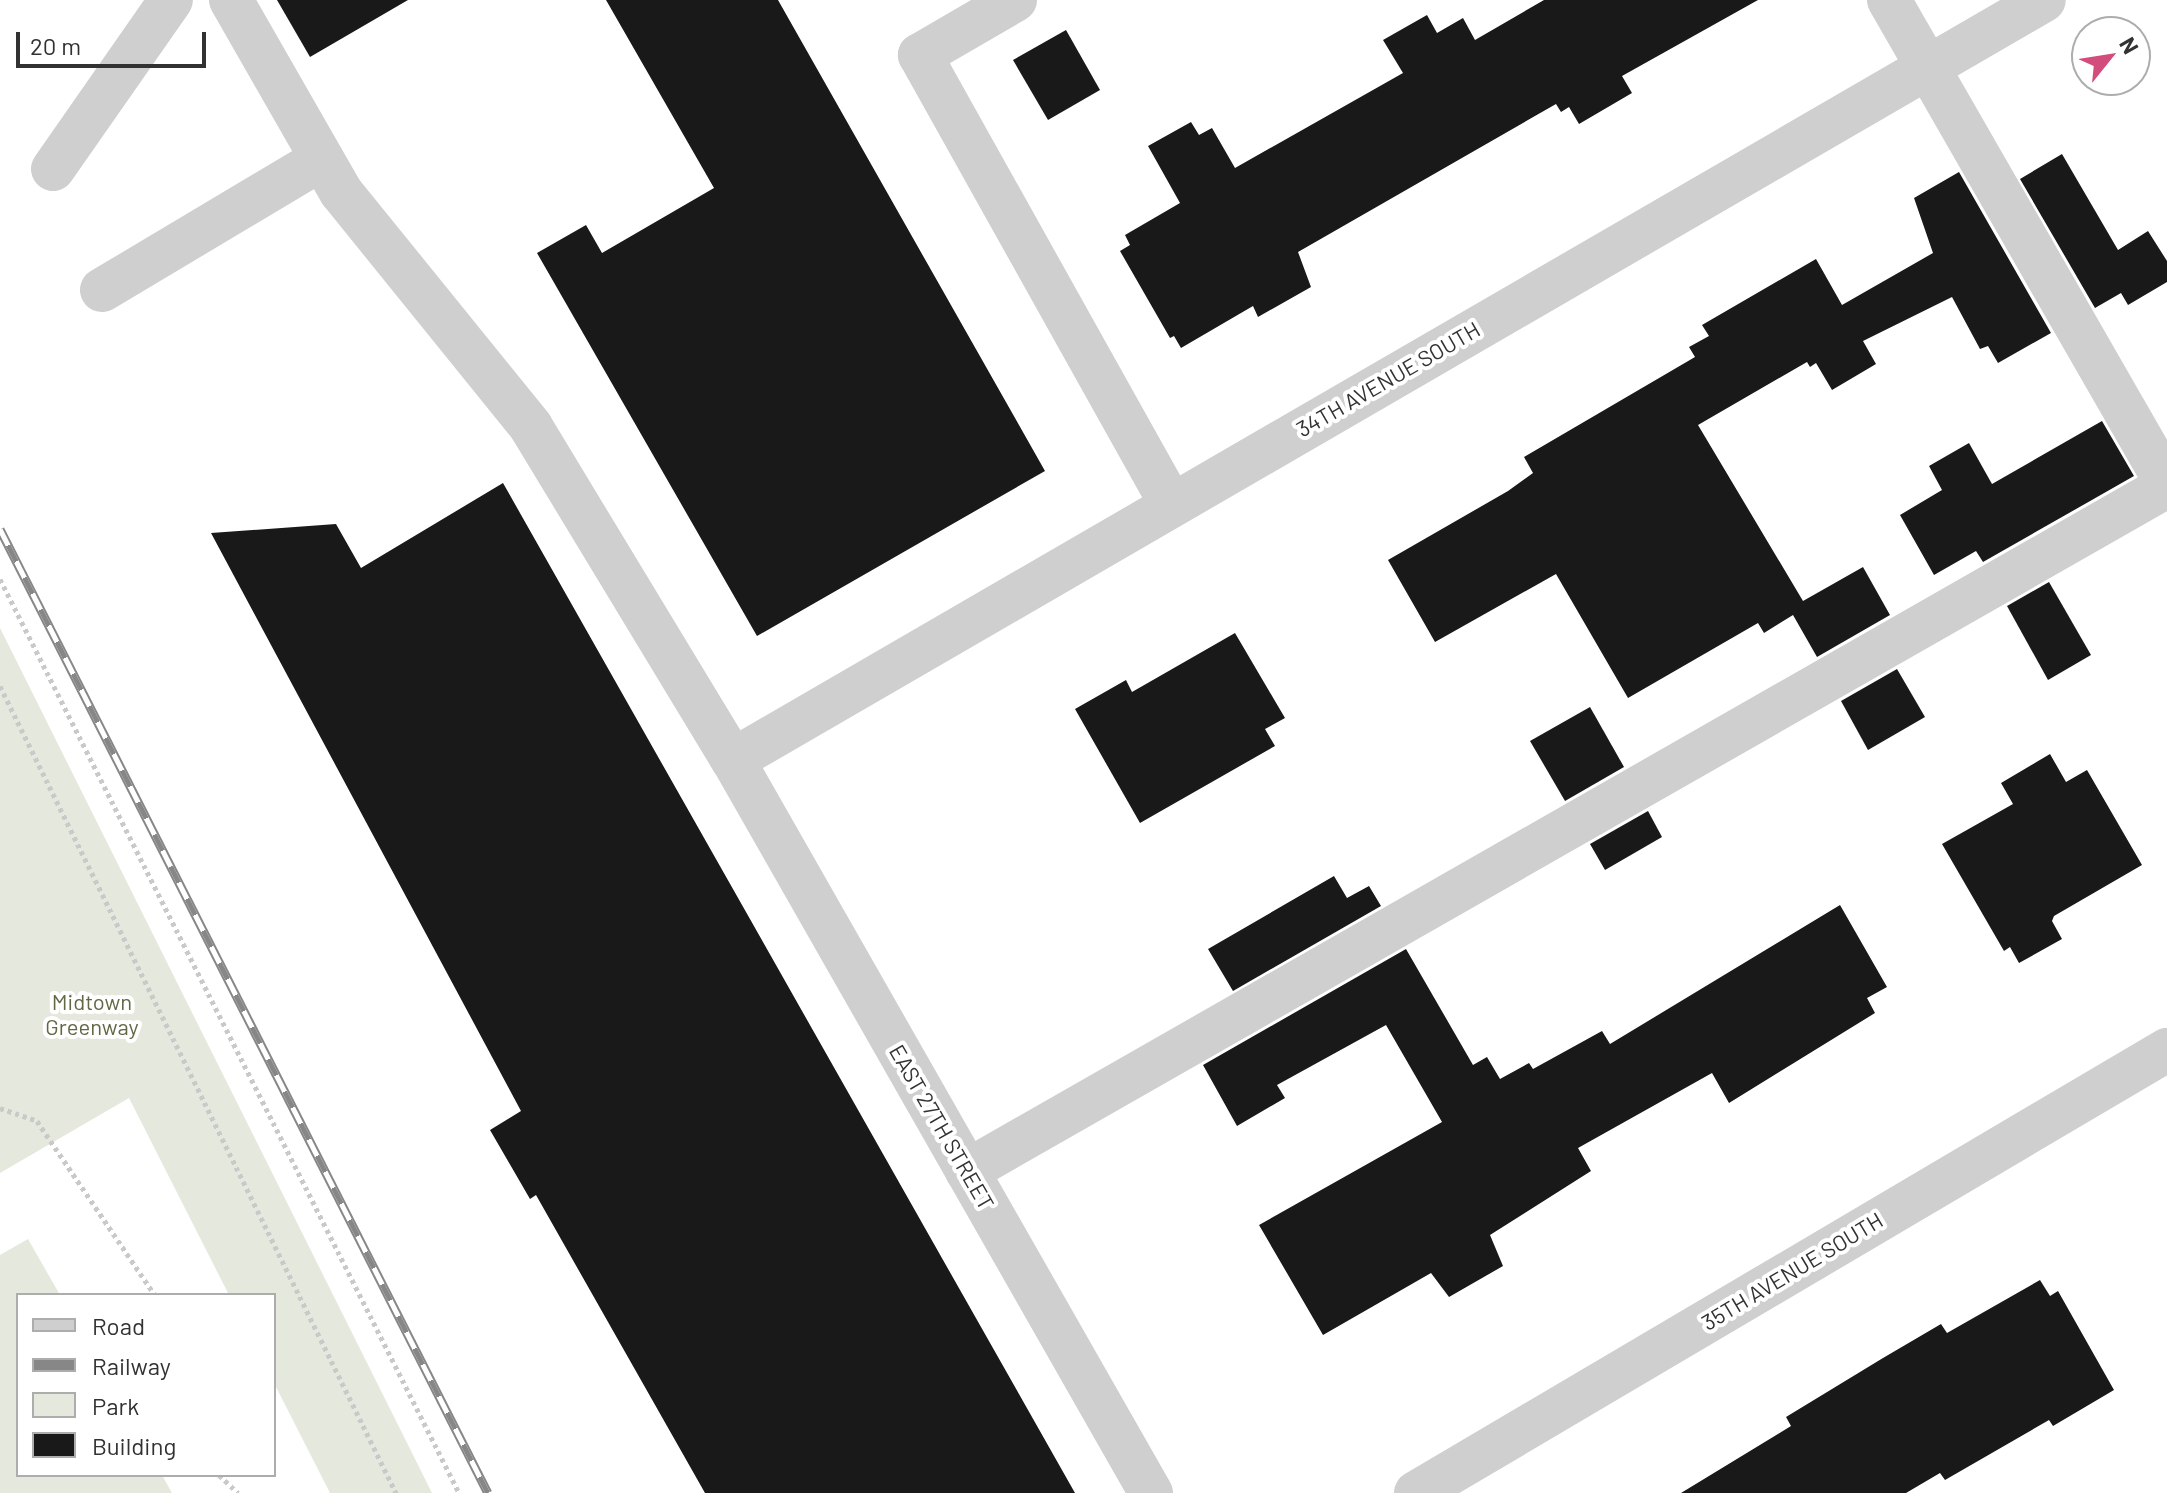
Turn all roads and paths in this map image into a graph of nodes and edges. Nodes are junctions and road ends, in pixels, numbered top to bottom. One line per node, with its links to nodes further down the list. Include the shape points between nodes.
1 (171, 0): 8 (street)
2 (231, 0): 7 (street, EAST 27TH STREET)
3 (1015, 0): 11 (street, via 920,55)
4 (1889, 0): 6 (street)
5 (2044, 0): 6 (street, 34TH AVENUE SOUTH)
6 (1928, 68): 10 (street); 11 (street, 34TH AVENUE SOUTH)
7 (322, 159): 9 (street); 14 (street, EAST 27TH STREET, via 341,192 531,427)
8 (53, 169)
9 (102, 290)
10 (2167, 485): 17 (street)
11 (1171, 504): 14 (street, 34TH AVENUE SOUTH)
12 (0, 579): 22 (path)
13 (0, 686): 21 (path)
14 (733, 760): 17 (street, EAST 27TH STREET)
15 (2167, 1050): 24 (street, 35TH AVENUE SOUTH)
16 (0, 1108): 18 (path, via 37,1121)
17 (967, 1171): 23 (street, EAST 27TH STREET)
18 (154, 1293)
19 (221, 1477): 20 (path)
20 (238, 1493)
21 (396, 1493)
22 (459, 1493)
23 (1151, 1493)
24 (1416, 1493)

